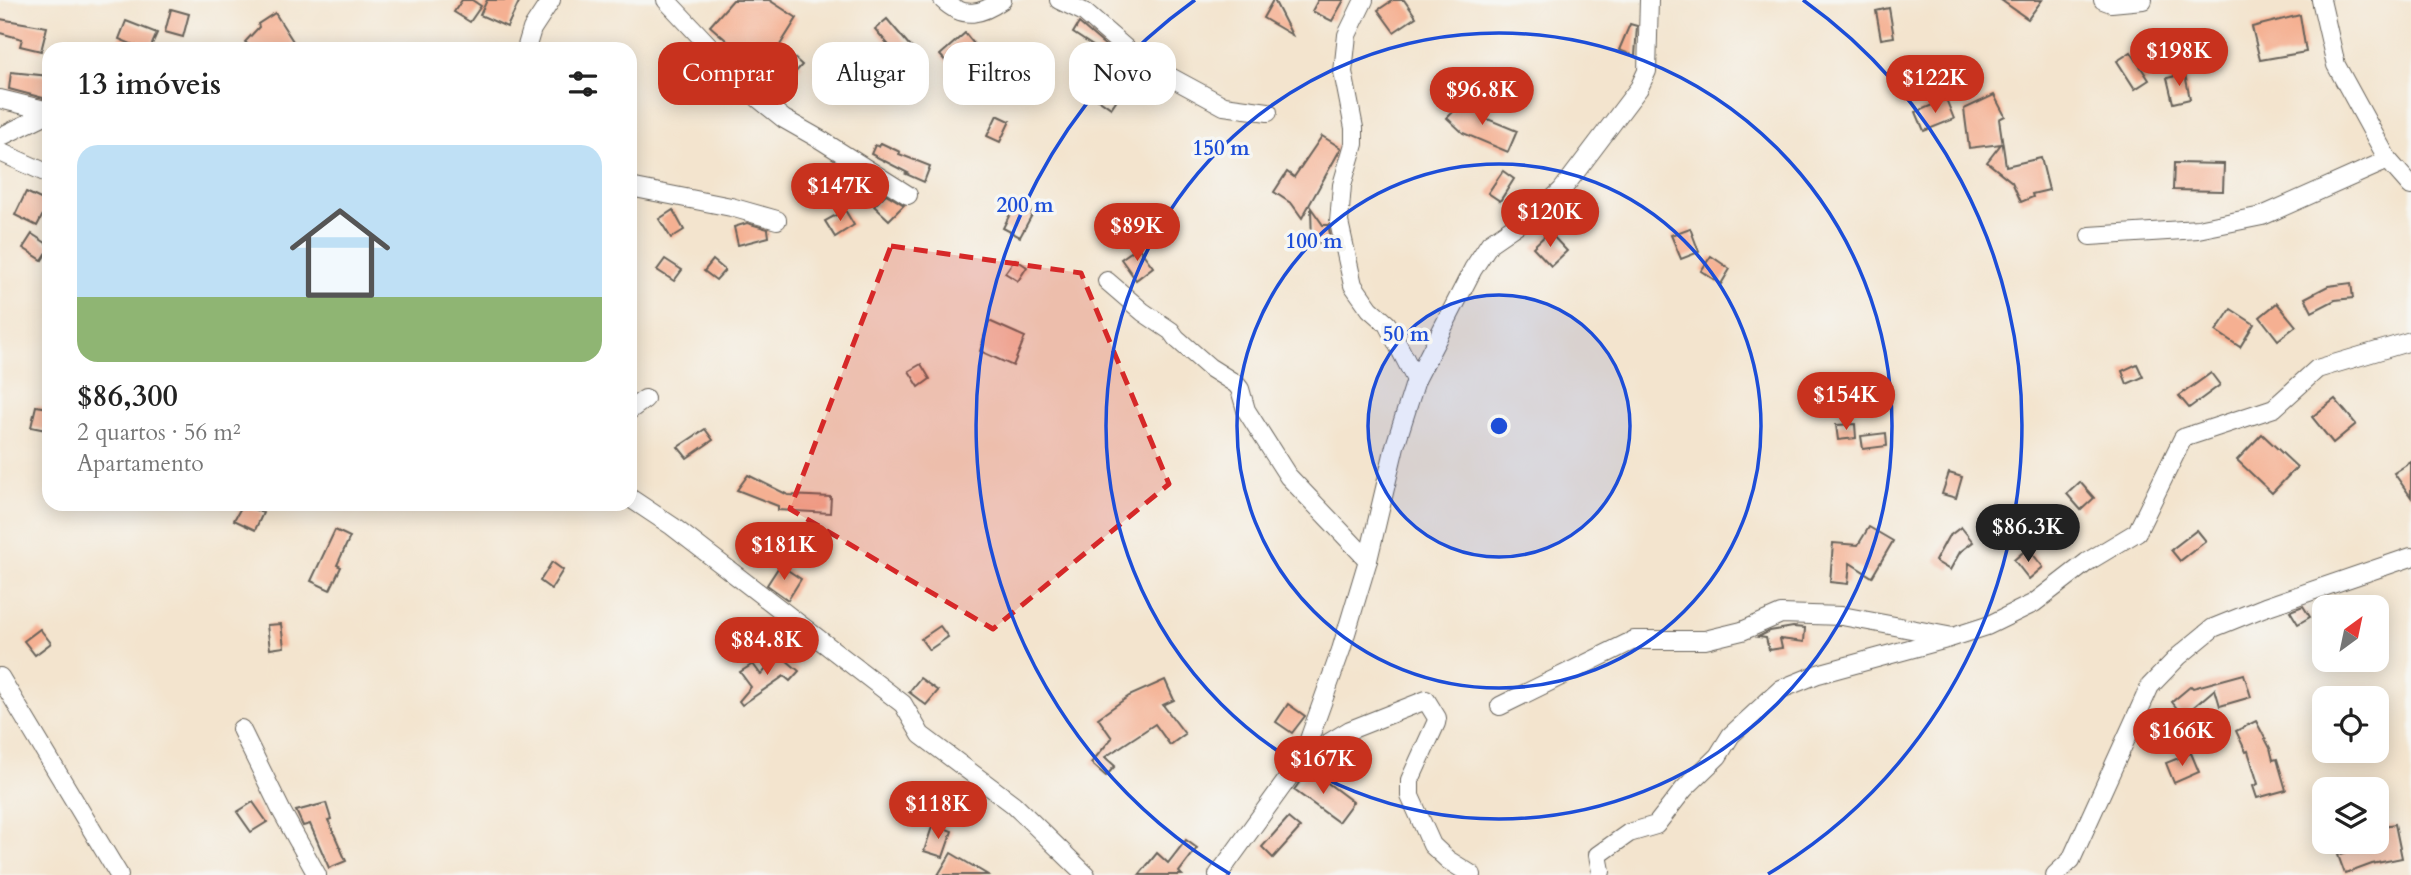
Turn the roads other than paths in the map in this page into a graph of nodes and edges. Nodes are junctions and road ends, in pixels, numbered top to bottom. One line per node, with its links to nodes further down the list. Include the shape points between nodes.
1 (551, 0): 11 (street)
2 (666, 0): 22 (street, via 759,100)
3 (943, 0): 4 (street, via 969,14 987,11)
4 (1002, 0)
5 (1059, 0): 14 (street, via 1084,12 1139,60 1224,106)
6 (1364, 0): 27 (street, via 1347,35 1343,72 1354,144 1342,185 1339,222 1353,285 1387,324)
7 (1649, 0): 27 (street, via 1647,71 1639,88 1562,190 1490,243)
8 (2102, 0): 9 (street, via 2110,4)
9 (2143, 0)
10 (2321, 0): 18 (street, via 2336,65)
11 (528, 42)
12 (0, 99): 13 (street)
13 (42, 110)
14 (1268, 112)
15 (42, 116): 16 (street)
16 (0, 137)
17 (0, 152): 19 (street)
18 (2388, 160): 20 (street); 24 (street, via 2262,216 2198,229)
19 (42, 171)
20 (2411, 186)
21 (637, 188): 23 (street)
22 (908, 195)
23 (777, 220)
24 (2090, 236)
25 (1107, 281): 32 (street, via 1209,367 1236,384 1246,410 1288,476)
26 (2411, 341): 33 (street, via 2317,369 2274,408 2183,438 2137,533 2087,562 2034,603)
27 (1416, 380): 32 (street)
28 (645, 399): 29 (street)
29 (637, 405)
30 (637, 503): 40 (street, via 903,705 920,735 1013,804)
31 (2411, 557): 44 (street, via 2213,628 2179,656 2150,686 2071,860)
32 (1368, 560): 37 (street)
33 (1954, 637): 35 (street, via 1842,616 1781,614 1705,640 1634,640); 43 (street, via 1818,674 1782,689 1731,735 1656,825 1629,833 1598,855)
34 (0, 677): 38 (street)
35 (1500, 706)
36 (241, 729): 39 (street)
37 (1302, 759): 41 (street); 42 (street, via 1350,730 1426,700 1437,718 1410,780 1410,796 1432,845)
38 (119, 875)
39 (317, 875)
40 (1086, 875)
41 (1218, 875)
42 (1472, 875)
43 (1600, 875)
44 (2055, 875)

